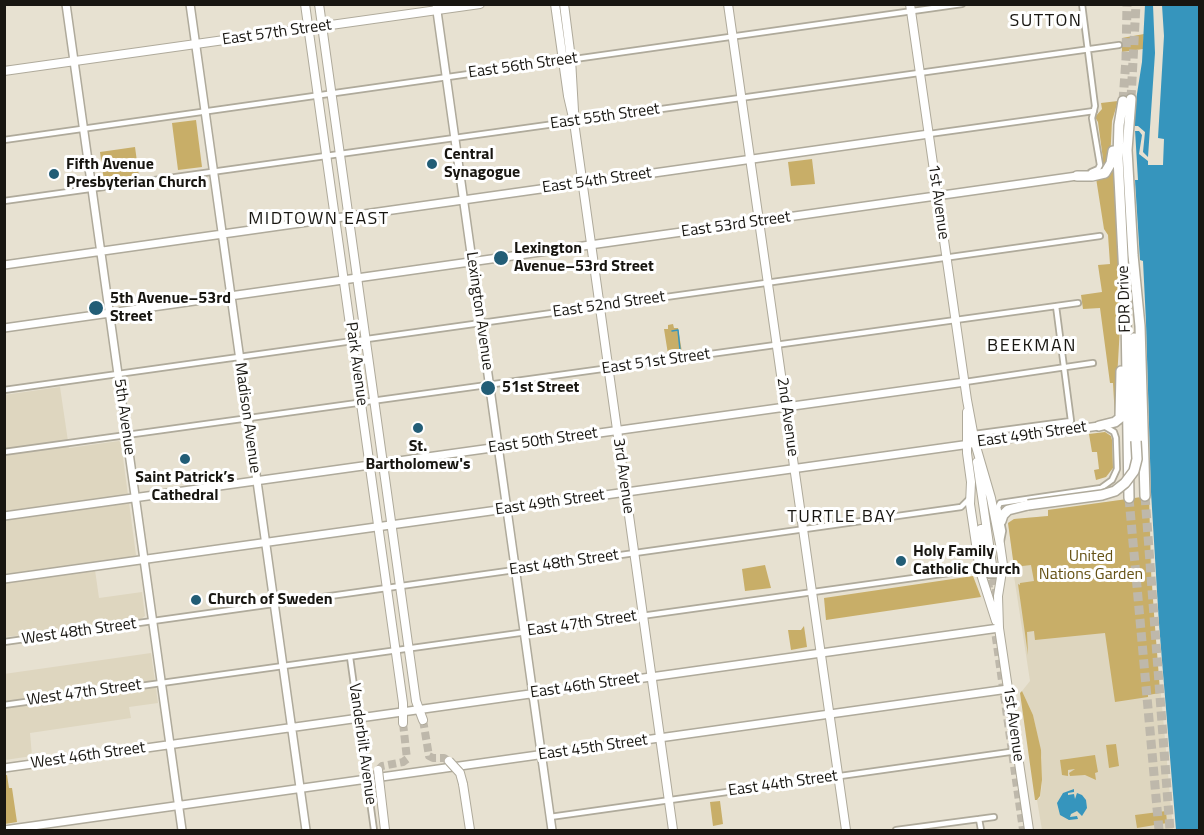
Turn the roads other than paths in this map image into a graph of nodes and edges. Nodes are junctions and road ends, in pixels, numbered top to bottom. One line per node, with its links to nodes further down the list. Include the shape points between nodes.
1 (66, 4): 20 (main road, 5th Avenue)
2 (189, 4): 16 (main road, Madison Avenue)
3 (305, 4): 14 (main road, Park Avenue)
4 (319, 4): 13 (main road, Park Avenue)
5 (480, 4): 11 (main road, East 57th Street)
6 (555, 4): 19 (main road, 3rd Avenue)
7 (564, 4): 19 (main road, 3rd Avenue)
8 (728, 4): 15 (main road, 2nd Avenue)
9 (962, 4): 12 (street, East 56th Street)
10 (1082, 4): 18 (street)
11 (436, 8): 13 (main road, East 57th Street); 23 (main road, Lexington Avenue)
12 (911, 8): 15 (street, East 56th Street); 22 (main road, 1st Avenue)
13 (322, 27): 14 (main road, East 57th Street); 24 (main road, Park Avenue)
14 (309, 29): 16 (main road, East 57th Street); 25 (main road, Park Avenue)
15 (733, 36): 19 (street, East 56th Street); 26 (main road, 2nd Avenue)
16 (195, 45): 20 (main road, East 57th Street); 27 (main road, Madison Avenue)
17 (1119, 45): 18 (street, East 55th Street)
18 (1088, 49): 22 (street, East 55th Street); 28 (street)
19 (567, 60): 23 (street, East 56th Street); 29 (main road, 3rd Avenue, via 568,96)
20 (74, 62): 21 (main road, East 57th Street); 30 (main road, 5th Avenue)
21 (4, 71)
22 (920, 72): 26 (street, East 55th Street); 32 (main road, 1st Avenue)
23 (446, 77): 24 (street, East 56th Street); 33 (main road, Lexington Avenue)
24 (331, 93): 25 (street, East 56th Street); 35 (main road, Park Avenue)
25 (318, 94): 27 (street, East 56th Street); 36 (main road, Park Avenue)
26 (741, 97): 29 (street, East 55th Street); 37 (main road, 2nd Avenue)
27 (204, 111): 30 (street, East 56th Street); 38 (main road, Madison Avenue)
28 (1094, 111): 32 (street, East 54th Street); 39 (street, via 1100,167)
29 (574, 122): 33 (street, East 55th Street); 40 (main road, 3rd Avenue)
30 (84, 129): 34 (street, East 56th Street); 41 (main road, 5th Avenue)
31 (1119, 131): 39 (highway, via 1106,171 1097,176); 60 (highway, FDR Drive, via 1127,100); 67 (highway, FDR Drive)
32 (929, 134): 37 (main road, East 54th Street); 42 (main road, 1st Avenue)
33 (455, 138): 35 (street, East 55th Street); 43 (main road, Lexington Avenue)
34 (4, 140)
35 (339, 154): 36 (street, East 55th Street); 45 (main road, Park Avenue)
36 (327, 156): 38 (street, East 55th Street); 46 (main road, Park Avenue)
37 (751, 160): 40 (main road, East 54th Street); 47 (main road, 2nd Avenue)
38 (213, 172): 41 (street, East 55th Street); 48 (main road, Madison Avenue)
39 (1077, 176): 42 (main road, East 53rd Street)
40 (582, 183): 43 (main road, East 54th Street); 50 (main road, 3rd Avenue)
41 (92, 189): 44 (street, East 55th Street); 51 (main road, 5th Avenue)
42 (938, 196): 47 (main road, East 53rd Street); 52 (main road, 1st Avenue)
43 (464, 200): 45 (main road, East 54th Street); 53 (main road, Lexington Avenue)
44 (4, 201)
45 (348, 216): 46 (main road, East 54th Street); 55 (main road, Park Avenue)
46 (335, 218): 48 (main road, East 54th Street); 56 (main road, Park Avenue)
47 (759, 222): 50 (main road, East 53rd Street); 57 (main road, 2nd Avenue)
48 (221, 234): 51 (main road, East 54th Street); 58 (main road, Madison Avenue)
49 (1100, 236): 52 (street, East 52nd Street)
50 (591, 245): 53 (main road, East 53rd Street); 61 (main road, 3rd Avenue)
51 (101, 251): 54 (main road, East 54th Street); 63 (main road, 5th Avenue)
52 (946, 258): 57 (street, East 52nd Street); 64 (main road, 1st Avenue)
53 (472, 262): 55 (main road, East 53rd Street); 65 (main road, Lexington Avenue)
54 (4, 265)
55 (357, 278): 56 (main road, East 53rd Street); 68 (main road, Park Avenue)
56 (344, 280): 58 (main road, East 53rd Street); 69 (main road, Park Avenue)
57 (767, 283): 61 (street, East 52nd Street); 70 (main road, 2nd Avenue)
58 (230, 297): 63 (main road, East 53rd Street); 71 (main road, Madison Avenue)
59 (1078, 303): 62 (street, East 51st Street)
60 (1137, 303): 94 (highway, FDR Drive); 100 (highway, bridge, via 1134,471 1115,491 1008,510)
61 (599, 305): 65 (street, East 52nd Street); 73 (main road, 3rd Avenue)
62 (1056, 306): 64 (street, East 51st Street); 74 (street)
63 (110, 314): 66 (main road, East 53rd Street); 75 (main road, 5th Avenue)
64 (955, 321): 70 (street, East 51st Street); 76 (main road, 1st Avenue)
65 (481, 323): 68 (street, East 52nd Street); 77 (main road, Lexington Avenue)
66 (4, 328)
67 (1127, 333): 83 (highway, via 1120,418); 97 (highway, FDR Drive)
68 (365, 339): 69 (street, East 52nd Street); 79 (main road, Park Avenue)
69 (352, 340): 71 (street, East 52nd Street); 80 (main road, Park Avenue)
70 (777, 345): 73 (street, East 51st Street); 81 (main road, 2nd Avenue)
71 (239, 358): 75 (street, East 52nd Street); 82 (main road, Madison Avenue)
72 (1093, 363): 74 (street, East 50th Street)
73 (608, 368): 77 (street, East 51st Street); 84 (main road, 3rd Avenue)
74 (1064, 368): 76 (street, East 50th Street); 86 (street, via 1071,421)
75 (118, 374): 78 (street, East 52nd Street); 85 (main road, 5th Avenue)
76 (965, 382): 81 (main road, East 50th Street); 86 (main road, 1st Avenue)
77 (489, 385): 79 (street, East 51st Street); 87 (main road, Lexington Avenue)
78 (4, 390)
79 (374, 401): 80 (street, East 51st Street); 89 (main road, Park Avenue)
80 (361, 403): 82 (street, East 51st Street); 90 (main road, Park Avenue)
81 (786, 407): 84 (main road, East 50th Street); 91 (main road, 2nd Avenue)
82 (248, 419): 85 (street, East 51st Street); 92 (main road, Madison Avenue)
83 (1099, 426): 86 (main road, East 49th Street); 100 (street, via 1110,429 1116,438 1116,475 1110,483 1101,488 1001,502)
84 (617, 430): 87 (main road, East 50th Street); 93 (main road, 3rd Avenue)
85 (127, 435): 88 (street, East 51st Street); 96 (main road, 5th Avenue)
86 (972, 440): 91 (main road, East 49th Street); 95 (main road, 1st Avenue, via 967,453); 105 (main road, 1st Avenue, via 991,498); 108 (main road, via 985,525)
87 (498, 447): 89 (main road, East 50th Street); 98 (main road, Lexington Avenue)
88 (4, 453)
89 (383, 463): 90 (main road, East 50th Street); 101 (main road, Park Avenue)
90 (370, 465): 92 (main road, East 50th Street); 102 (main road, Park Avenue)
91 (795, 468): 93 (main road, East 49th Street); 103 (main road, 2nd Avenue)
92 (256, 481): 96 (main road, East 50th Street); 104 (main road, Madison Avenue)
93 (626, 492): 98 (main road, East 49th Street); 106 (main road, 3rd Avenue)
94 (1145, 496)
95 (970, 497): 103 (street, East 48th Street, via 961,507); 108 (main road, 1st Avenue)
96 (135, 498): 99 (main road, East 50th Street); 107 (main road, 5th Avenue)
97 (1129, 498)
98 (507, 509): 101 (main road, East 49th Street); 109 (main road, Lexington Avenue)
99 (4, 516)
100 (1001, 521): 105 (street)
101 (392, 524): 102 (main road, East 49th Street); 112 (main road, Park Avenue)
102 (379, 526): 104 (main road, East 49th Street); 113 (main road, Park Avenue)
103 (803, 530): 106 (street, East 48th Street); 114 (main road, 2nd Avenue)
104 (265, 542): 107 (main road, East 49th Street); 115 (main road, Madison Avenue)
105 (1000, 544): 110 (main road, 1st Avenue)
106 (634, 554): 109 (street, East 48th Street); 116 (main road, 3rd Avenue)
107 (144, 560): 111 (main road, East 49th Street); 117 (main road, 5th Avenue)
108 (986, 567): 110 (street, East 47th Street, via 989,575); 114 (street, East 47th Street); 118 (main road, 1st Avenue)
109 (516, 570): 112 (street, East 48th Street); 119 (main road, Lexington Avenue)
110 (1001, 575): 118 (main road, 1st Avenue)
111 (4, 579)
112 (400, 586): 113 (street, East 48th Street); 121 (main road, Park Avenue)
113 (387, 587): 115 (street, East 48th Street); 122 (main road, Park Avenue)
114 (812, 592): 116 (street, East 47th Street); 123 (main road, 2nd Avenue)
115 (274, 605): 117 (street, East 48th Street); 125 (main road, Madison Avenue)
116 (643, 615): 119 (street, East 47th Street); 126 (main road, 3rd Avenue)
117 (154, 621): 120 (street, West 48th Street); 127 (main road, 5th Avenue)
118 (999, 628): 123 (main road, East 46th Street); 128 (main road, 1st Avenue)
119 (524, 632): 121 (street, East 47th Street); 129 (main road, Lexington Avenue)
120 (4, 642)
121 (409, 648): 122 (street, East 47th Street); 131 (main road, Park Avenue)
122 (396, 650): 124 (street, East 47th Street); 132 (main road, Park Avenue)
123 (820, 652): 126 (main road, East 46th Street); 133 (main road, 2nd Avenue)
124 (350, 657): 125 (street, East 47th Street); 134 (street, Vanderbilt Avenue)
125 (282, 666): 127 (street, East 47th Street); 137 (main road, Madison Avenue)
126 (651, 676): 129 (main road, East 46th Street); 138 (main road, 3rd Avenue)
127 (163, 682): 130 (street, West 47th Street); 139 (main road, 5th Avenue)
128 (1008, 689): 133 (main road, East 45th Street); 140 (main road, 1st Avenue)
129 (533, 694): 131 (main road, East 46th Street); 141 (main road, Lexington Avenue)
130 (4, 705)
131 (419, 709): 132 (main road, East 46th Street); 135 (main road, Park Avenue)
132 (403, 711): 134 (main road, East 46th Street); 136 (main road, Park Avenue)
133 (829, 715): 138 (main road, East 45th Street); 145 (main road, 2nd Avenue)
134 (358, 717): 137 (main road, East 46th Street); 146 (street, Vanderbilt Avenue)
135 (423, 720)
136 (403, 723)
137 (291, 727): 139 (main road, East 46th Street); 147 (main road, Madison Avenue)
138 (660, 738): 141 (main road, East 45th Street); 148 (main road, 3rd Avenue)
139 (171, 744): 143 (main road, West 46th Street); 149 (main road, 5th Avenue)
140 (1017, 751): 145 (street, East 44th Street); 164 (main road, 1st Avenue)
141 (541, 755): 146 (main road, East 45th Street); 150 (main road, Lexington Avenue)
142 (449, 761): 158 (main road, bridge, via 462,779)
143 (4, 768)
144 (378, 770): 157 (main road, bridge)
145 (838, 777): 148 (street, East 44th Street); 161 (main road, 2nd Avenue)
146 (367, 780): 147 (main road, East 45th Street); 156 (street, Vanderbilt Avenue)
147 (300, 788): 149 (main road, East 45th Street); 155 (main road, Madison Avenue)
148 (669, 800): 150 (street, East 44th Street); 160 (main road, 3rd Avenue)
149 (179, 806): 153 (main road, East 45th Street); 154 (main road, 5th Avenue)
150 (550, 817): 159 (main road, Lexington Avenue)
151 (994, 817): 152 (street)
152 (979, 819): 162 (street); 163 (street)
153 (4, 830)
154 (182, 831)
155 (306, 831)
156 (374, 831)
157 (385, 831)
158 (470, 831)
159 (552, 831)
160 (673, 831)
161 (846, 831)
162 (896, 831)
163 (981, 831)
164 (1027, 831)

